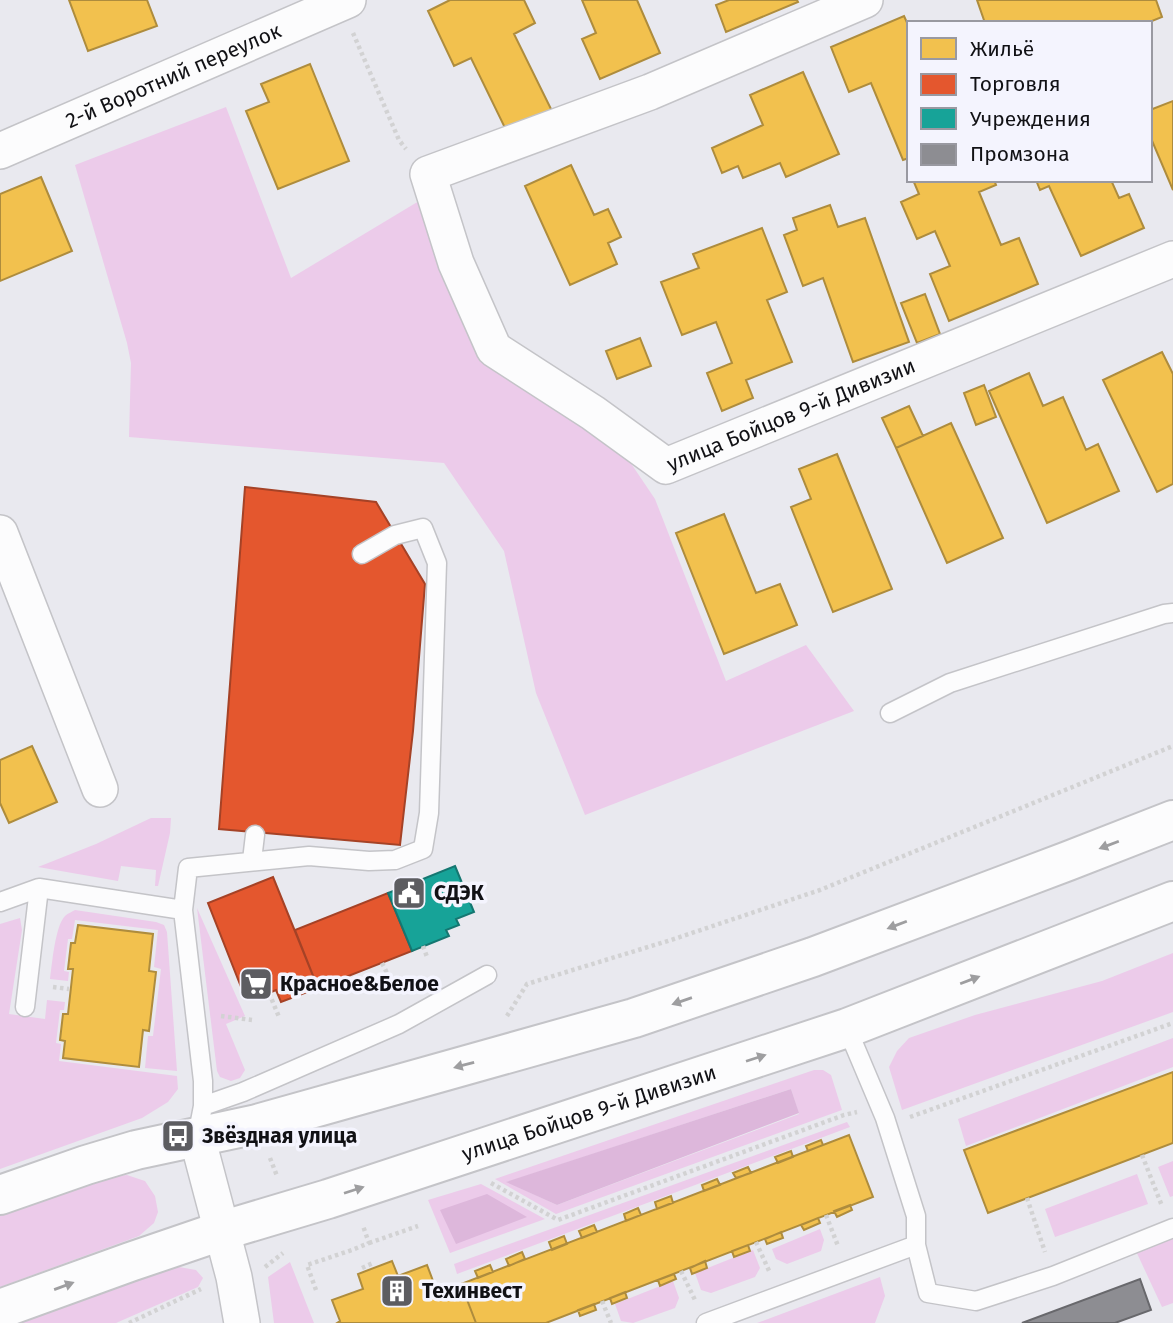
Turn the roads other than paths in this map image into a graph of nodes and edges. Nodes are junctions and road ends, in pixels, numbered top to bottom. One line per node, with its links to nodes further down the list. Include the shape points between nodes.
1 (865, 0): 4 (street, улица Бойцов 9-й Дивизии, via 650,92 428,174 456,264 494,349 666,466)
2 (344, 2): 3 (street, 2-й Воротний переулок)
3 (0, 151)
4 (1173, 259)
5 (0, 533): 9 (street)
6 (362, 554): 12 (lane, via 395,535 423,528 437,563 429,813 423,849 395,860 309,856)
7 (1173, 613): 8 (lane, via 950,683)
8 (890, 713)
9 (100, 789)
10 (1173, 820): 23 (main road, one-way to 23, via 813,957 634,1018 257,1124)
11 (255, 835): 12 (lane)
12 (252, 860): 16 (lane, via 188,868)
13 (39, 888): 15 (lane); 16 (lane); 18 (lane)
14 (1173, 901): 19 (main road, улица Бойцов 9-й Дивизии, one-way to 14)
15 (0, 902)
16 (183, 910): 23 (lane, via 203,1081)
17 (487, 975): 23 (lane, via 399,1024 243,1092)
18 (25, 1007)
19 (894, 1010): 20 (main road, улица Бойцов 9-й Дивизии); 22 (lane, via 865,1053)
20 (847, 1028): 21 (main road, улица Бойцов 9-й Дивизии); 22 (lane)
21 (804, 1042): 22 (lane, via 845,1050); 26 (main road, улица Бойцов 9-й Дивизии, one-way to 21)
22 (865, 1070): 27 (lane, via 916,1216)
23 (200, 1122): 24 (main road, via 136,1150); 26 (street)
24 (0, 1195)
25 (1172, 1229): 27 (lane, via 976,1301 928,1293)
26 (221, 1231): 28 (main road, улица Бойцов 9-й Дивизии, one-way to 26); 29 (street)
27 (915, 1245): 30 (lane)
28 (0, 1309)
29 (242, 1323)
30 (706, 1323)

